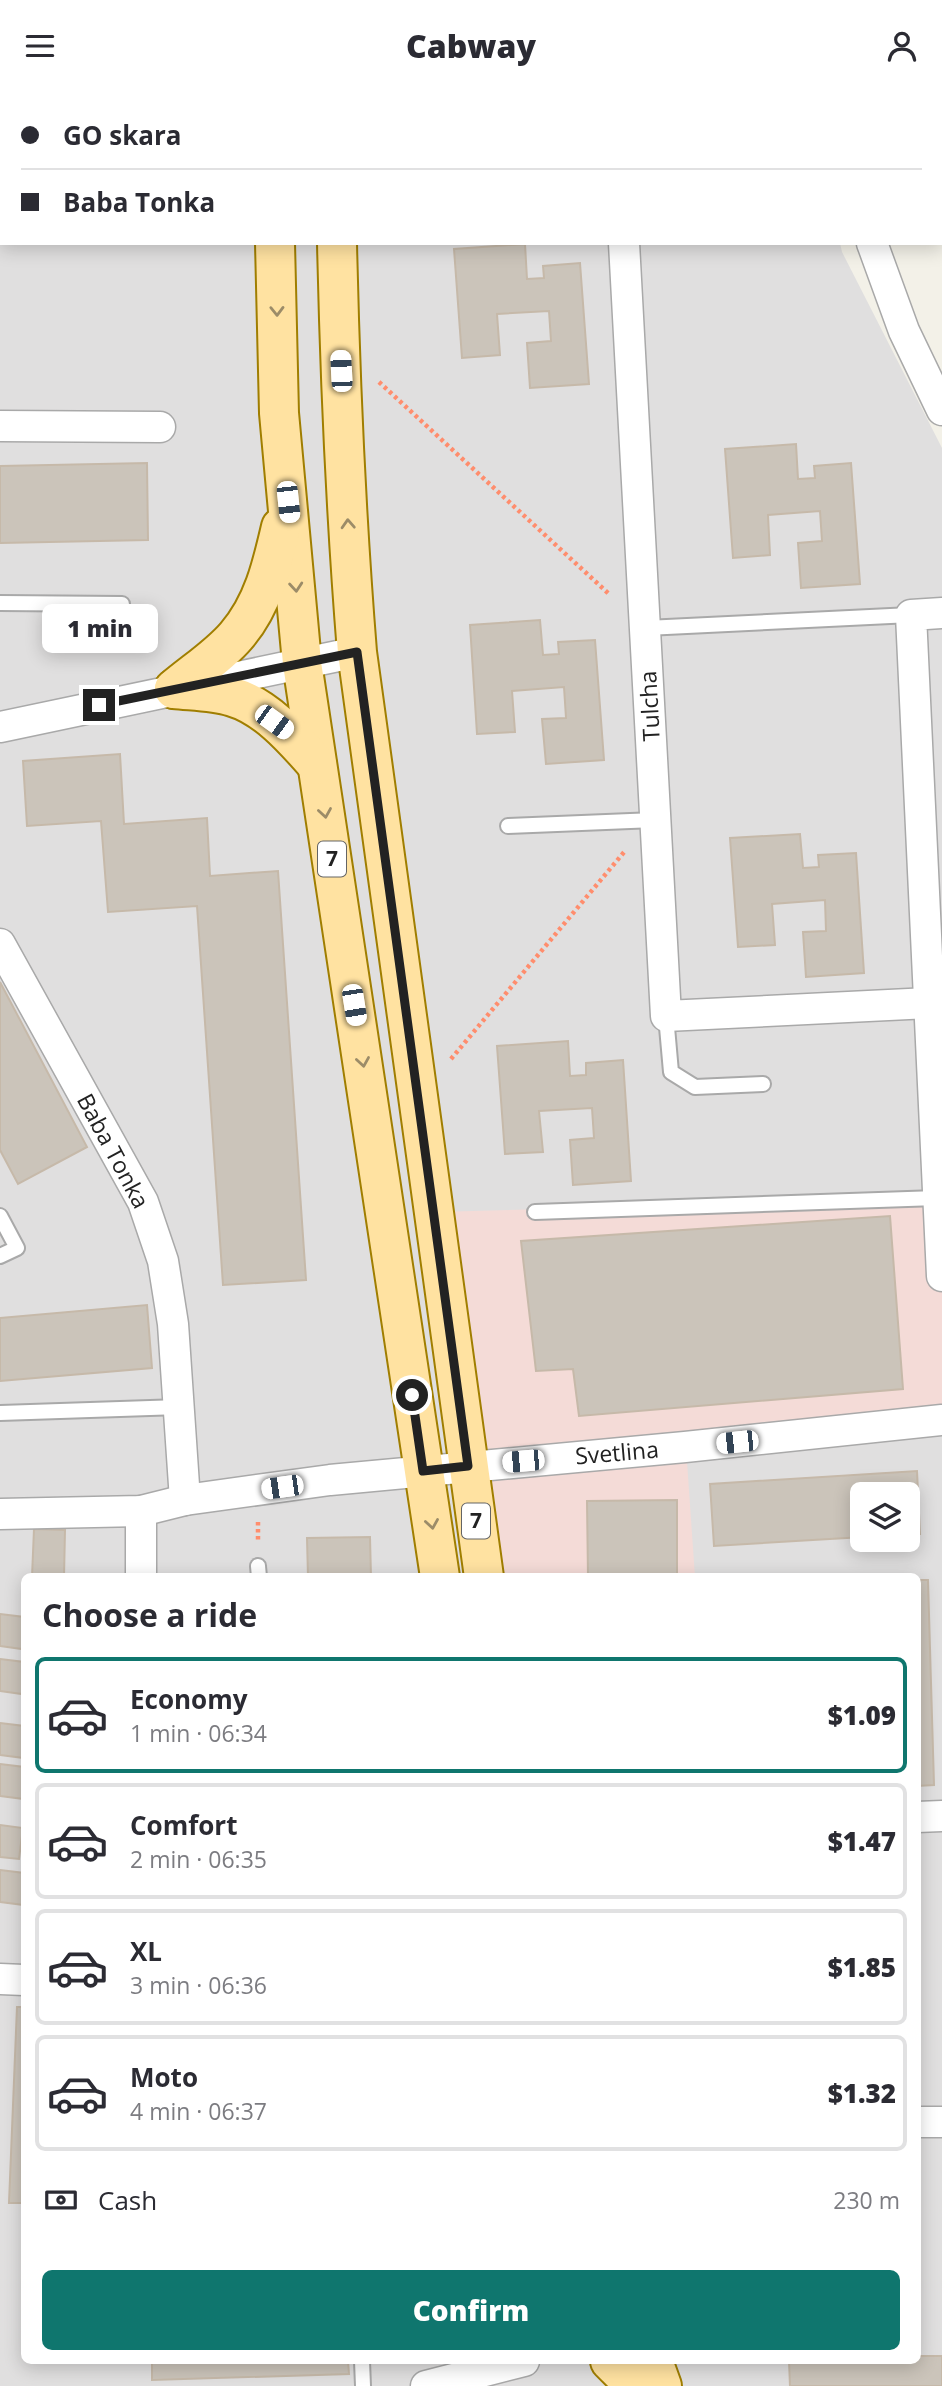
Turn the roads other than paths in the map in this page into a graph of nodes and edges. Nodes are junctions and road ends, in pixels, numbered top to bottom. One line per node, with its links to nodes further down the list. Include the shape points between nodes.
1 (275, 245): 8 (main road, 7, one-way to 8, via 279,413)
2 (337, 245): 14 (main road, 7, one-way to 2)
3 (624, 245): 13 (street, Tulcha)
4 (873, 245): 5 (street, via 904,331)
5 (942, 410)
6 (0, 426): 7 (street)
7 (160, 427)
8 (288, 502): 15 (main road, 7, one-way to 15); 16 (main road, via 269,576 253,613 235,637)
9 (0, 603): 10 (lane)
10 (122, 604)
11 (942, 613): 12 (street)
12 (911, 615): 13 (lane); 22 (street)
13 (646, 628): 19 (street, Tulcha)
14 (357, 652): 15 (street); 33 (main road, 7)
15 (302, 663): 16 (street); 18 (main road, 7)
16 (174, 689): 17 (street); 18 (main road, via 234,697 287,731)
17 (0, 727)
18 (317, 765): 34 (main road, 7, one-way to 34)
19 (655, 820): 20 (lane); 23 (street, Tulcha)
20 (508, 826)
21 (0, 944): 30 (street, Baba Tonka, via 143,1202 163,1261)
22 (929, 1003): 23 (street); 25 (street)
23 (666, 1016): 24 (lane, Tulcha, via 671,1072 695,1087)
24 (763, 1084)
25 (940, 1198): 26 (lane); 29 (street)
26 (535, 1212)
27 (0, 1216): 28 (lane, via 17,1248)
28 (0, 1256)
29 (942, 1276)
30 (180, 1407): 31 (lane); 35 (street, Baba Tonka)
31 (0, 1413)
32 (942, 1420): 33 (street, Svetlina)
33 (468, 1466): 34 (street, Svetlina); 40 (main road, 7)
34 (423, 1471): 35 (street, Svetlina); 39 (main road, 7, one-way to 39)
35 (185, 1500): 36 (street, Svetlina)
36 (141, 1511): 37 (street, Svetlina); 38 (street)
37 (0, 1514)
38 (141, 1573)
39 (439, 1573)
40 (483, 1573)
41 (942, 1816): 42 (street)
42 (921, 1817)
43 (0, 1979): 44 (street)
44 (21, 1980)
45 (921, 2122): 46 (street)
46 (942, 2122)
47 (362, 2364): 52 (lane)
48 (512, 2364): 53 (street)
49 (591, 2364): 54 (main road)
50 (613, 2364): 55 (main road)
51 (654, 2364): 56 (main road)
52 (363, 2386)
53 (426, 2386)
54 (598, 2386)
55 (635, 2386)
56 (662, 2386)

